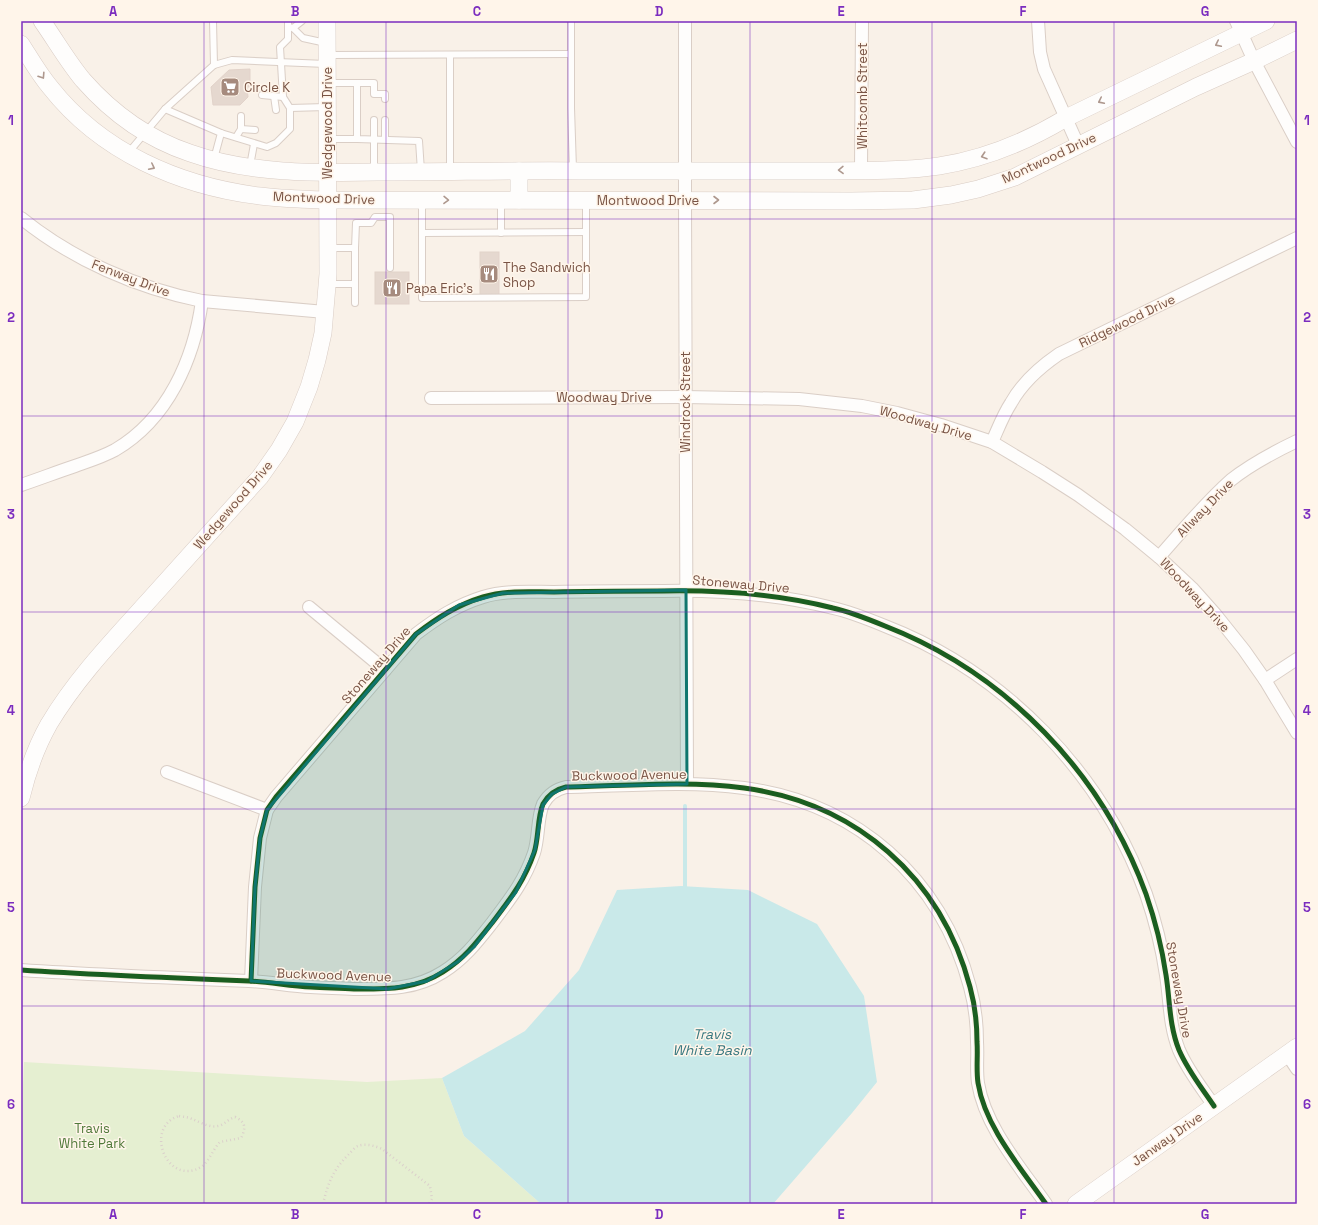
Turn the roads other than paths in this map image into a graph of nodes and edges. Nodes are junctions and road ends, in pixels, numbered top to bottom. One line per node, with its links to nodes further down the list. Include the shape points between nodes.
1 (42, 21): 36 (main road, Montwood Drive, via 83,79 102,100)
2 (213, 21): 19 (lane)
3 (302, 21): 10 (lane)
4 (327, 21): 14 (main road, Wedgewood Drive)
5 (571, 21): 15 (lane)
6 (685, 21): 52 (street, Windrock Street)
7 (862, 21): 50 (street, Whitcomb Street)
8 (1038, 21): 31 (street, via 1044,69)
9 (1266, 21): 11 (main road, Montwood Drive)
10 (290, 25): 14 (lane, via 303,38); 18 (lane, via 288,39 280,47)
11 (1238, 27): 17 (street); 31 (main road, Montwood Drive, one-way to 31)
12 (1297, 40): 17 (main road, Montwood Drive)
13 (21, 44): 46 (main road, Montwood Drive, one-way to 46, via 49,86 70,109 89,127)
14 (327, 54): 16 (lane); 18 (lane); 20 (main road, Wedgewood Drive)
15 (571, 54): 16 (lane); 49 (lane)
16 (450, 55): 55 (lane)
17 (1254, 61): 43 (street); 45 (main road, Montwood Drive)
18 (281, 62): 19 (lane, via 232,60); 24 (lane)
19 (214, 65): 28 (lane)
20 (328, 83): 21 (lane); 26 (main road, Wedgewood Drive)
21 (357, 83): 25 (lane, via 374,83 374,96 385,94); 40 (lane)
22 (262, 95): 23 (lane)
23 (274, 96): 24 (lane); 29 (lane)
24 (283, 97): 27 (lane)
25 (385, 99)
26 (328, 107): 27 (lane); 39 (main road, Wedgewood Drive)
27 (290, 108): 44 (lane, via 290,129 276,143 267,147)
28 (165, 109): 36 (lane); 37 (lane)
29 (276, 110)
30 (241, 116): 34 (lane)
31 (1066, 118): 45 (street); 50 (main road, Montwood Drive, one-way to 50, via 1013,146 972,160 914,170)
32 (374, 120): 41 (lane)
33 (385, 120): 42 (lane)
34 (241, 128): 35 (lane); 38 (lane)
35 (255, 130)
36 (144, 132): 46 (lane); 47 (main road, Montwood Drive, via 174,147)
37 (221, 133): 38 (lane); 47 (lane)
38 (236, 138): 44 (lane)
39 (327, 139): 40 (lane); 56 (main road, Wedgewood Drive)
40 (356, 139): 41 (lane)
41 (374, 139): 42 (lane); 53 (lane)
42 (385, 139): 54 (lane, via 420,141)
43 (1297, 142)
44 (254, 144): 48 (lane)
45 (1078, 145): 61 (main road, Montwood Drive, one-way to 45, via 913,200 951,195 1015,177)
46 (127, 154): 57 (main road, Montwood Drive, one-way to 57, via 160,171 232,192 279,198)
47 (213, 160): 48 (main road, Montwood Drive)
48 (250, 168): 56 (main road, Montwood Drive)
49 (573, 170): 51 (main road, Montwood Drive); 52 (main road, Montwood Drive)
50 (861, 170): 52 (main road, Montwood Drive, one-way to 52)
51 (519, 171): 55 (main road, Montwood Drive); 60 (main road)
52 (685, 171): 61 (street, Windrock Street)
53 (374, 172): 54 (main road, Montwood Drive); 56 (main road, Montwood Drive)
54 (421, 172): 55 (main road, Montwood Drive)
55 (450, 172)
56 (328, 173): 57 (main road, Wedgewood Drive)
57 (327, 200): 63 (main road, Montwood Drive); 69 (main road, Wedgewood Drive)
58 (422, 200): 59 (main road, Montwood Drive, one-way to 59); 63 (main road, Montwood Drive); 66 (lane)
59 (501, 200): 60 (main road, Montwood Drive); 67 (lane)
60 (519, 200): 62 (main road, Montwood Drive)
61 (685, 200): 62 (main road, Montwood Drive); 77 (street, Windrock Street)
62 (586, 201): 65 (lane)
63 (391, 208): 70 (lane, via 375,217 372,223 356,223); 71 (lane)
64 (21, 218): 74 (street, Fenway Drive, via 56,243 101,267 143,285)
65 (586, 232): 66 (lane, via 586,298 422,298); 67 (lane)
66 (422, 233): 67 (lane)
67 (501, 233)
68 (1297, 238): 80 (street, Ridgewood Drive, via 1059,354 1021,388 1010,403)
69 (328, 248): 70 (lane); 72 (main road, Wedgewood Drive)
70 (355, 248): 73 (lane)
71 (390, 268)
72 (327, 284): 73 (lane); 76 (main road, Wedgewood Drive)
73 (355, 284): 75 (lane)
74 (202, 301): 76 (street, Fenway Drive); 81 (street, via 193,346 182,373 168,399 147,424 115,450)
75 (355, 302)
76 (325, 312): 90 (main road, Wedgewood Drive, via 323,333 309,387 295,422 279,450 260,477 114,639 70,692 48,725)
77 (685, 397): 78 (street, Woodway Drive); 80 (street, Woodway Drive, via 799,399 862,406 941,425); 83 (street, Windrock Street)
78 (431, 398)
79 (1297, 441): 82 (street, Allway Drive, via 1232,479)
80 (992, 442): 82 (street, Woodway Drive, via 1078,495)
81 (21, 485)
82 (1159, 557): 87 (street, Woodway Drive, via 1216,614)
83 (686, 590): 86 (street, Stoneway Drive, via 514,592 484,596 460,605 433,620 416,634); 91 (street, Windrock Street); 98 (street, Stoneway Drive, via 746,592 787,598 862,616 932,647 972,671 1024,712 1056,744 1081,775 1116,828 1133,862 1147,896 1159,938 1173,1032 1192,1075)
84 (308, 607): 86 (street)
85 (1297, 659): 87 (street)
86 (385, 670): 93 (street, Stoneway Drive)
87 (1265, 680): 88 (street, Woodway Drive)
88 (1297, 733)
89 (167, 772): 93 (street)
90 (23, 780): 92 (main road, Wedgewood Drive)
91 (687, 784): 95 (street, Buckwood Avenue, via 566,787 552,794 543,805 535,850 516,892 469,952 427,981 408,987 388,989); 99 (street, Buckwood Avenue, via 743,787 806,802 847,821 876,841 922,886 951,933 971,989 976,1019 978,1083 984,1104 1001,1139)
92 (21, 798)
93 (267, 810): 95 (street, Stoneway Drive, via 260,838 256,880)
94 (21, 970): 95 (street, Buckwood Avenue)
95 (251, 982)
96 (1292, 1050): 97 (street); 98 (main road, Janway Drive)
97 (1297, 1069)
98 (1214, 1106): 100 (main road, Janway Drive)
99 (1046, 1204)
100 (1076, 1204)

